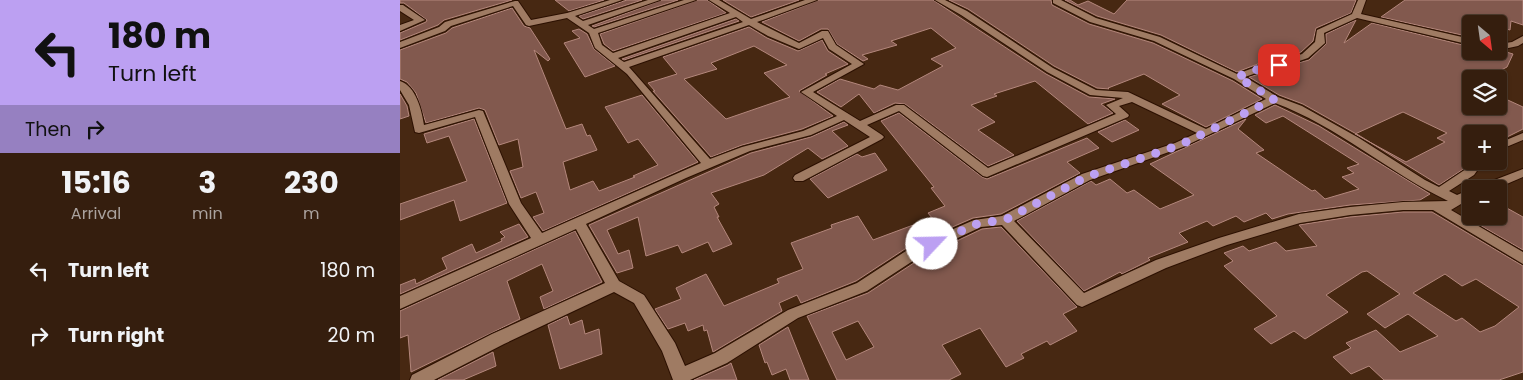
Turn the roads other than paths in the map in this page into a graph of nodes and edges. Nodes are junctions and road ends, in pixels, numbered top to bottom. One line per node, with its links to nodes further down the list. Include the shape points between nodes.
1 (618, 0): 11 (street)
2 (656, 0): 14 (street)
3 (692, 0): 16 (street)
4 (713, 0): 10 (street)
5 (813, 0): 13 (street)
6 (939, 0): 27 (street, via 1050,70 1094,93 1124,94)
7 (1058, 0): 25 (street, via 1094,20 1157,39)
8 (1362, 0): 12 (street)
9 (400, 6): 15 (street, via 421,20)
10 (736, 14): 13 (street); 23 (street)
11 (569, 15): 14 (street); 20 (street, via 529,23 515,3 448,24)
12 (1356, 15): 19 (street); 25 (street, via 1320,32 1320,44 1305,56)
13 (750, 22): 24 (street); 29 (street, via 799,46 825,33 832,47 860,64 806,92)
14 (582, 24): 16 (street)
15 (400, 28)
16 (593, 32): 23 (street, via 598,46)
17 (400, 36): 20 (street)
18 (1523, 39): 22 (street)
19 (1462, 40)
20 (412, 41): 21 (street)
21 (400, 45)
22 (1508, 45)
23 (611, 57): 24 (street)
24 (622, 66): 34 (street)
25 (1237, 77): 28 (street)
26 (400, 84): 45 (street, via 416,108 419,130 479,113 515,204)
27 (1132, 98): 30 (street, via 1111,104 1124,115 987,173 900,107); 31 (street)
28 (1274, 99): 31 (street); 39 (street, via 1298,108 1355,140)
29 (845, 116): 30 (street); 34 (street, via 807,133 746,149)
30 (859, 125): 37 (street, via 878,137)
31 (1206, 133): 43 (street, via 1086,177)
32 (1523, 136): 33 (street)
33 (1507, 143)
34 (708, 164): 44 (street)
35 (1471, 170): 39 (street)
36 (1523, 173): 38 (street)
37 (799, 178)
38 (1506, 180)
39 (1439, 192): 41 (street)
40 (1462, 199): 41 (street)
41 (1458, 201): 42 (street, via 1449,206)
42 (1434, 206): 43 (street, via 1350,211 1299,219 1160,264 1082,301); 46 (street)
43 (1005, 220): 49 (street, via 979,223 917,251 862,287 793,314)
44 (578, 221): 45 (street); 47 (street)
45 (539, 239): 48 (street)
46 (1523, 259)
47 (614, 285): 49 (street, via 639,299 669,348); 50 (street, via 498,339)
48 (400, 303)
49 (681, 378)
50 (422, 379)

